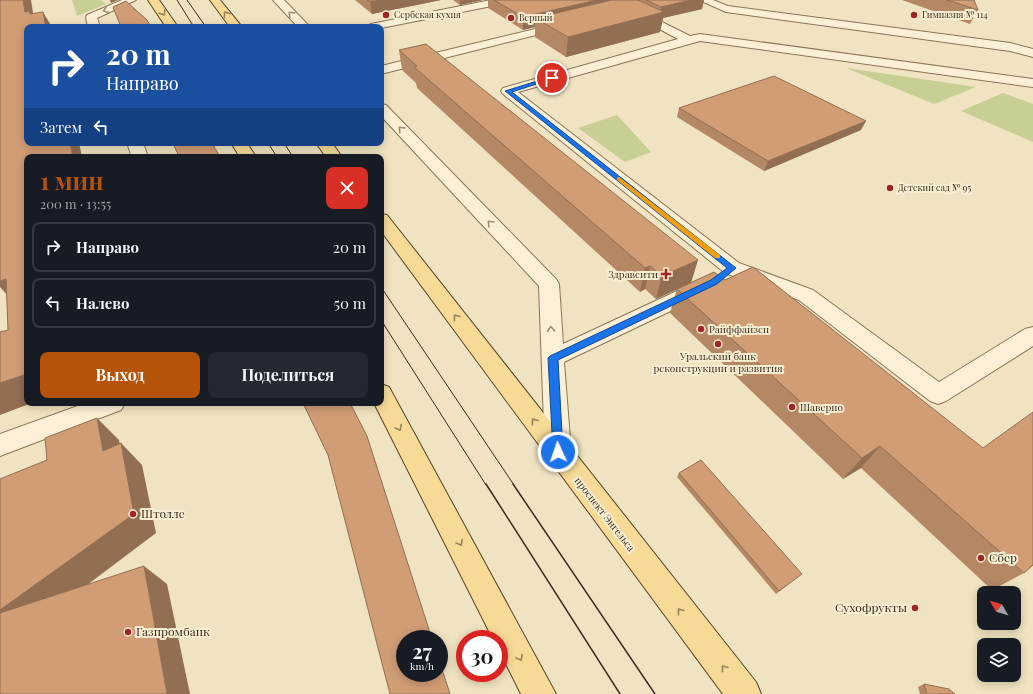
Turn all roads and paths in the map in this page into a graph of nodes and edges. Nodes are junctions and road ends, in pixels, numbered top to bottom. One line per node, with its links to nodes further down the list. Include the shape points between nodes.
1 (131, 0): 11 (street, one-way to 11, via 91,17)
2 (153, 0): 12 (main road, one-way to 12)
3 (215, 0): 13 (main road, one-way to 3)
4 (278, 0): 14 (street, one-way to 4)
5 (504, 0): 15 (street)
6 (610, 0): 8 (street)
7 (704, 0): 17 (street, via 726,9 1010,47)
8 (629, 9): 9 (street); 16 (street)
9 (614, 13)
10 (575, 23): 18 (street)
11 (93, 24)
12 (170, 24)
13 (234, 24)
14 (301, 24)
15 (384, 24)
16 (688, 40): 19 (street, via 700,37); 22 (street, via 508,91)
17 (1033, 54)
18 (384, 69)
19 (1033, 83)
20 (384, 111): 24 (street, one-way to 20, via 549,284)
21 (384, 223): 28 (main road, проспект Энгельса, one-way to 21)
22 (732, 268): 23 (street, via 806,295 938,394); 24 (street, via 714,282)
23 (1033, 335)
24 (553, 358): 28 (street)
25 (384, 400): 29 (main road, one-way to 29)
26 (105, 406): 27 (street)
27 (0, 445)
28 (558, 452): 30 (main road, проспект Энгельса, one-way to 28)
29 (539, 694)
30 (744, 694)

